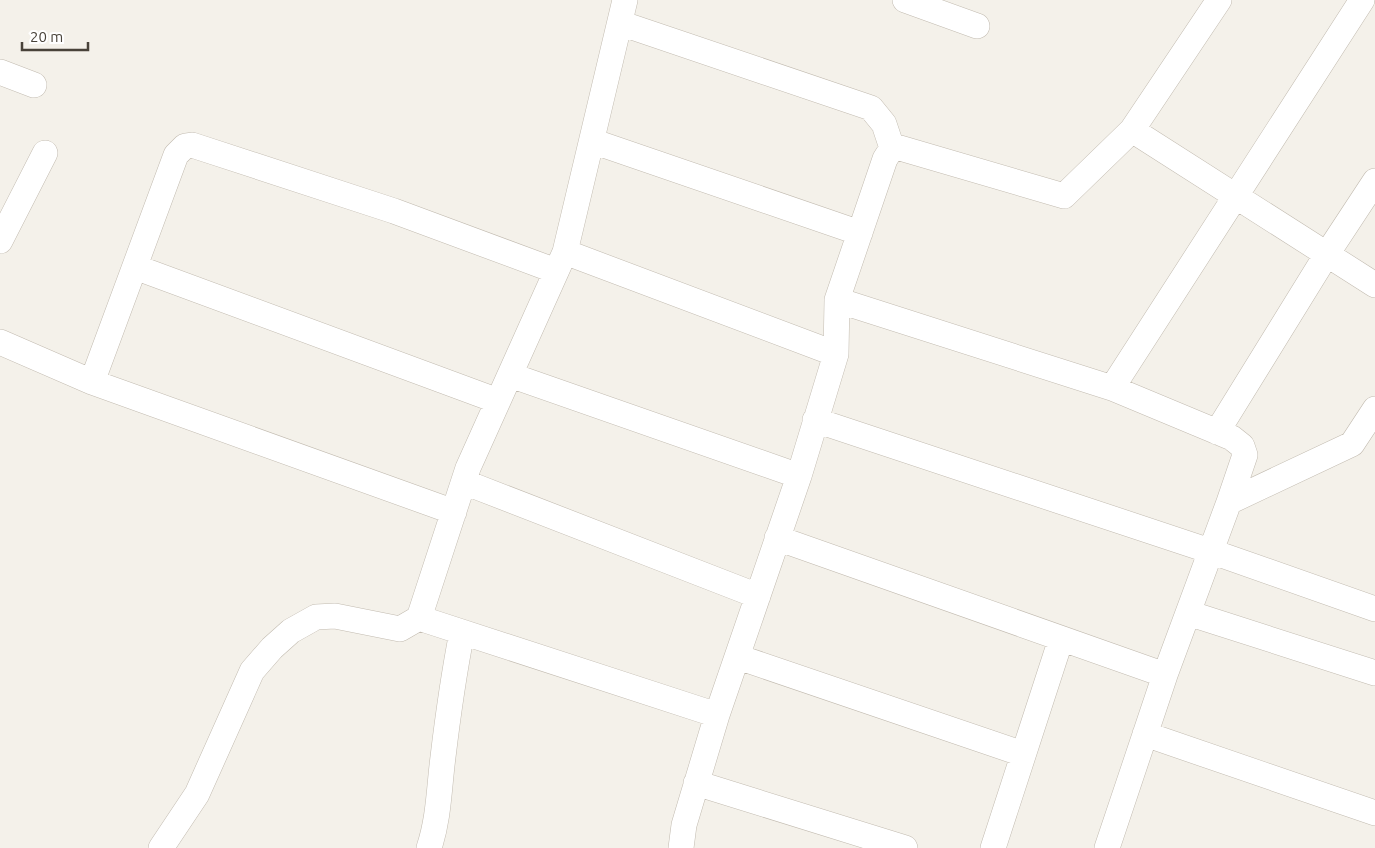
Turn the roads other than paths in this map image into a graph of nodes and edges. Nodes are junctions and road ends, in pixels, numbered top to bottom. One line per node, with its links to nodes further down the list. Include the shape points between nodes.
1 (905, 0): 5 (street)
2 (1219, 0): 8 (street)
3 (1362, 0): 13 (street)
4 (623, 12): 9 (street); 10 (street, via 871,108 884,124)
5 (976, 26)
6 (0, 72): 7 (street)
7 (34, 85)
8 (1132, 130): 10 (street, via 1064,196); 13 (street)
9 (592, 140): 14 (street); 17 (street)
10 (892, 148): 14 (street, via 884,159)
11 (45, 153): 15 (street)
12 (1375, 181): 16 (street)
13 (1235, 196): 16 (street); 25 (street)
14 (860, 233): 20 (street)
15 (0, 241)
16 (1327, 254): 19 (street); 29 (street)
17 (561, 262): 18 (street, via 192,145 185,146 176,155); 22 (street); 23 (street)
18 (135, 267): 24 (street); 26 (street)
19 (1375, 285)
20 (837, 300): 22 (street); 25 (street)
21 (0, 342): 24 (street)
22 (836, 354): 28 (street)
23 (510, 375): 26 (street); 30 (street)
24 (92, 382): 33 (street)
25 (1112, 388): 29 (street)
26 (498, 401): 31 (street)
27 (1375, 409): 32 (street, via 1352,444)
28 (815, 420): 30 (street); 35 (street)
29 (1217, 432): 32 (street, via 1232,438 1242,446 1245,454)
30 (798, 476): 34 (street)
31 (464, 482): 33 (street); 36 (street)
32 (1229, 502): 35 (street)
33 (454, 512): 39 (street)
34 (778, 538): 36 (street); 41 (street)
35 (1210, 550): 37 (street); 38 (street)
36 (758, 596): 42 (street)
37 (1375, 609)
38 (1188, 613): 43 (street); 44 (street)
39 (419, 618): 40 (street); 51 (street, via 400,629 335,616 316,617 291,631 252,671 197,794)
40 (462, 632): 45 (street); 52 (street, via 444,743 435,830)
41 (1061, 639): 44 (street); 47 (street)
42 (738, 657): 45 (street); 47 (street)
43 (1375, 673)
44 (1164, 675): 46 (street)
45 (717, 715): 48 (street)
46 (1145, 734): 49 (street); 50 (street)
47 (1024, 754): 55 (street)
48 (696, 783): 53 (street); 54 (street)
49 (1375, 813)
50 (1113, 846)
51 (161, 848)
52 (429, 848)
53 (681, 848)
54 (905, 848)
55 (993, 848)

